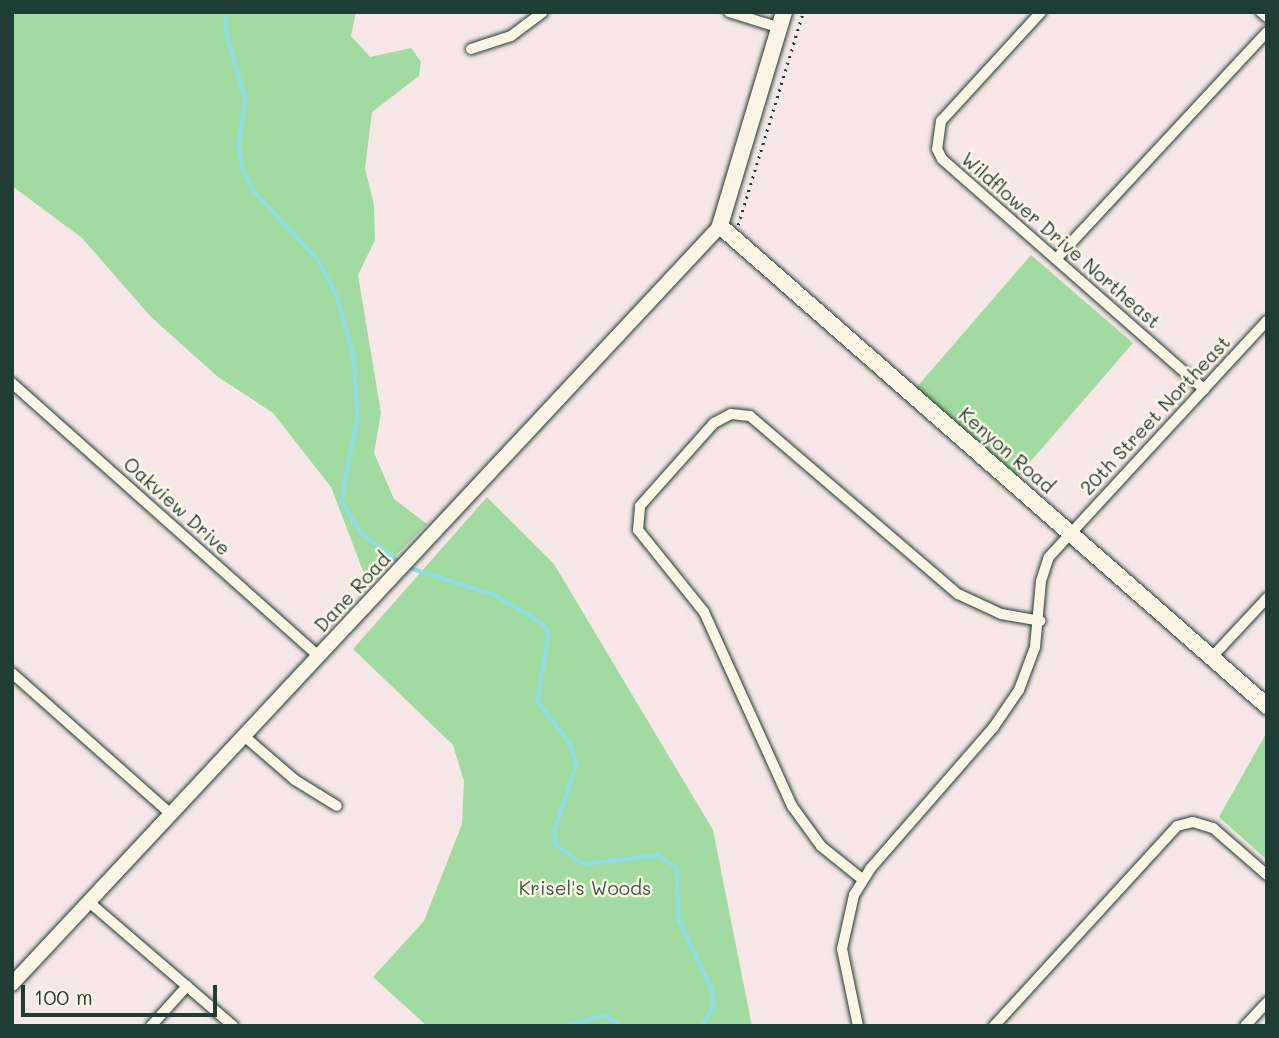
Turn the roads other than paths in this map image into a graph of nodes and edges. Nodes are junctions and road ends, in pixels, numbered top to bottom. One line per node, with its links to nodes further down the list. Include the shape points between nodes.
1 (544, 12): 8 (street, via 511,36)
2 (729, 12): 6 (street)
3 (1041, 12): 10 (street, Wildflower Drive Northeast, via 944,116 935,139 942,159)
4 (1261, 12): 5 (street)
5 (1267, 17)
6 (782, 20): 9 (main road)
7 (1267, 32): 10 (street)
8 (471, 49)
9 (720, 226): 14 (main road, Kenyon Road); 17 (street, Dane Road)
10 (1056, 259): 13 (street, Wildflower Drive Northeast)
11 (1266, 323): 13 (street, 20th Street Northeast)
12 (12, 383): 17 (street, Oakview Drive)
13 (1203, 389): 14 (street, 20th Street Northeast)
14 (1069, 533): 16 (street, 20th Street Northeast, via 1043,568); 18 (main road, Kenyon Road)
15 (1267, 598): 18 (street)
16 (1040, 621): 25 (street, 20th Street Northeast, via 1030,666 1005,713); 25 (street, via 1001,614 958,594 750,416 731,414 714,423 639,506 638,530 704,612 792,806 821,846)
17 (318, 656): 21 (street, Dane Road)
18 (1212, 657): 20 (main road, Kenyon Road)
19 (12, 673): 23 (street)
20 (1267, 706)
21 (244, 736): 22 (street, via 295,780); 23 (street, Dane Road)
22 (337, 806)
23 (171, 814): 26 (street, Dane Road)
24 (1267, 875): 33 (street, via 1213,828 1193,822 1177,826)
25 (862, 879): 32 (street, 20th Street Northeast, via 847,912 842,948)
26 (89, 902): 27 (street, Dane Road); 28 (street)
27 (12, 984)
28 (187, 986): 30 (street); 31 (street)
29 (1267, 1002): 34 (street)
30 (150, 1026)
31 (233, 1026)
32 (858, 1026)
33 (994, 1026)
34 (1245, 1026)

